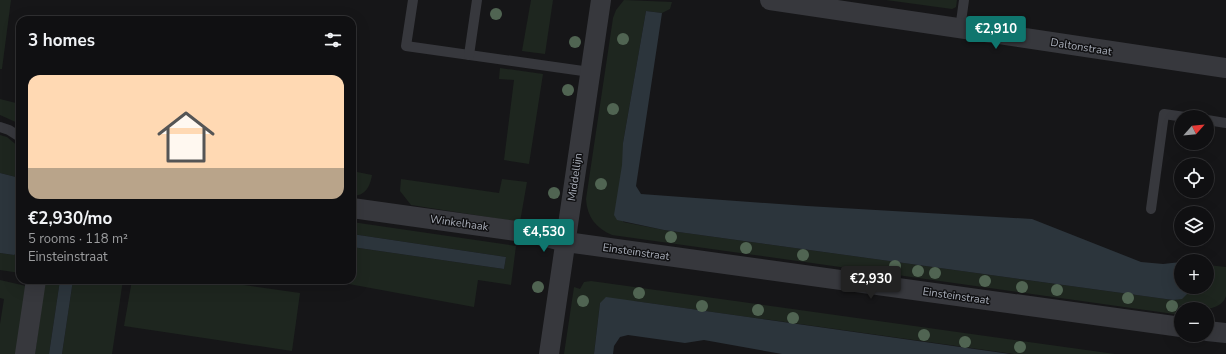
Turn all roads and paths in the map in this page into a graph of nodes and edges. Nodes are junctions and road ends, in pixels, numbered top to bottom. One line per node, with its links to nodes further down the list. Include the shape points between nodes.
1 (413, 0): 7 (lane, via 406,46)
2 (477, 0): 7 (lane)
3 (601, 0): 9 (street, Middellijn)
4 (770, 0): 6 (street, Daltonstraat)
5 (964, 0): 6 (lane)
6 (960, 29): 8 (street, Daltonstraat)
7 (469, 55): 9 (lane)
8 (1226, 68)
9 (590, 72): 17 (street, Middellijn)
10 (1174, 115): 16 (lane, via 1164,114)
11 (1214, 121): 12 (lane)
12 (1226, 123)
13 (0, 127): 14 (lane)
14 (16, 134)
15 (356, 209): 17 (street, Winkelhaak, via 531,233)
16 (1151, 209)
17 (566, 242): 19 (street, Einsteinstraat); 23 (street, Middellijn)
18 (35, 284): 22 (street)
19 (1174, 326)
20 (1214, 331): 21 (street)
21 (1226, 333)
22 (25, 354)
23 (549, 354)

